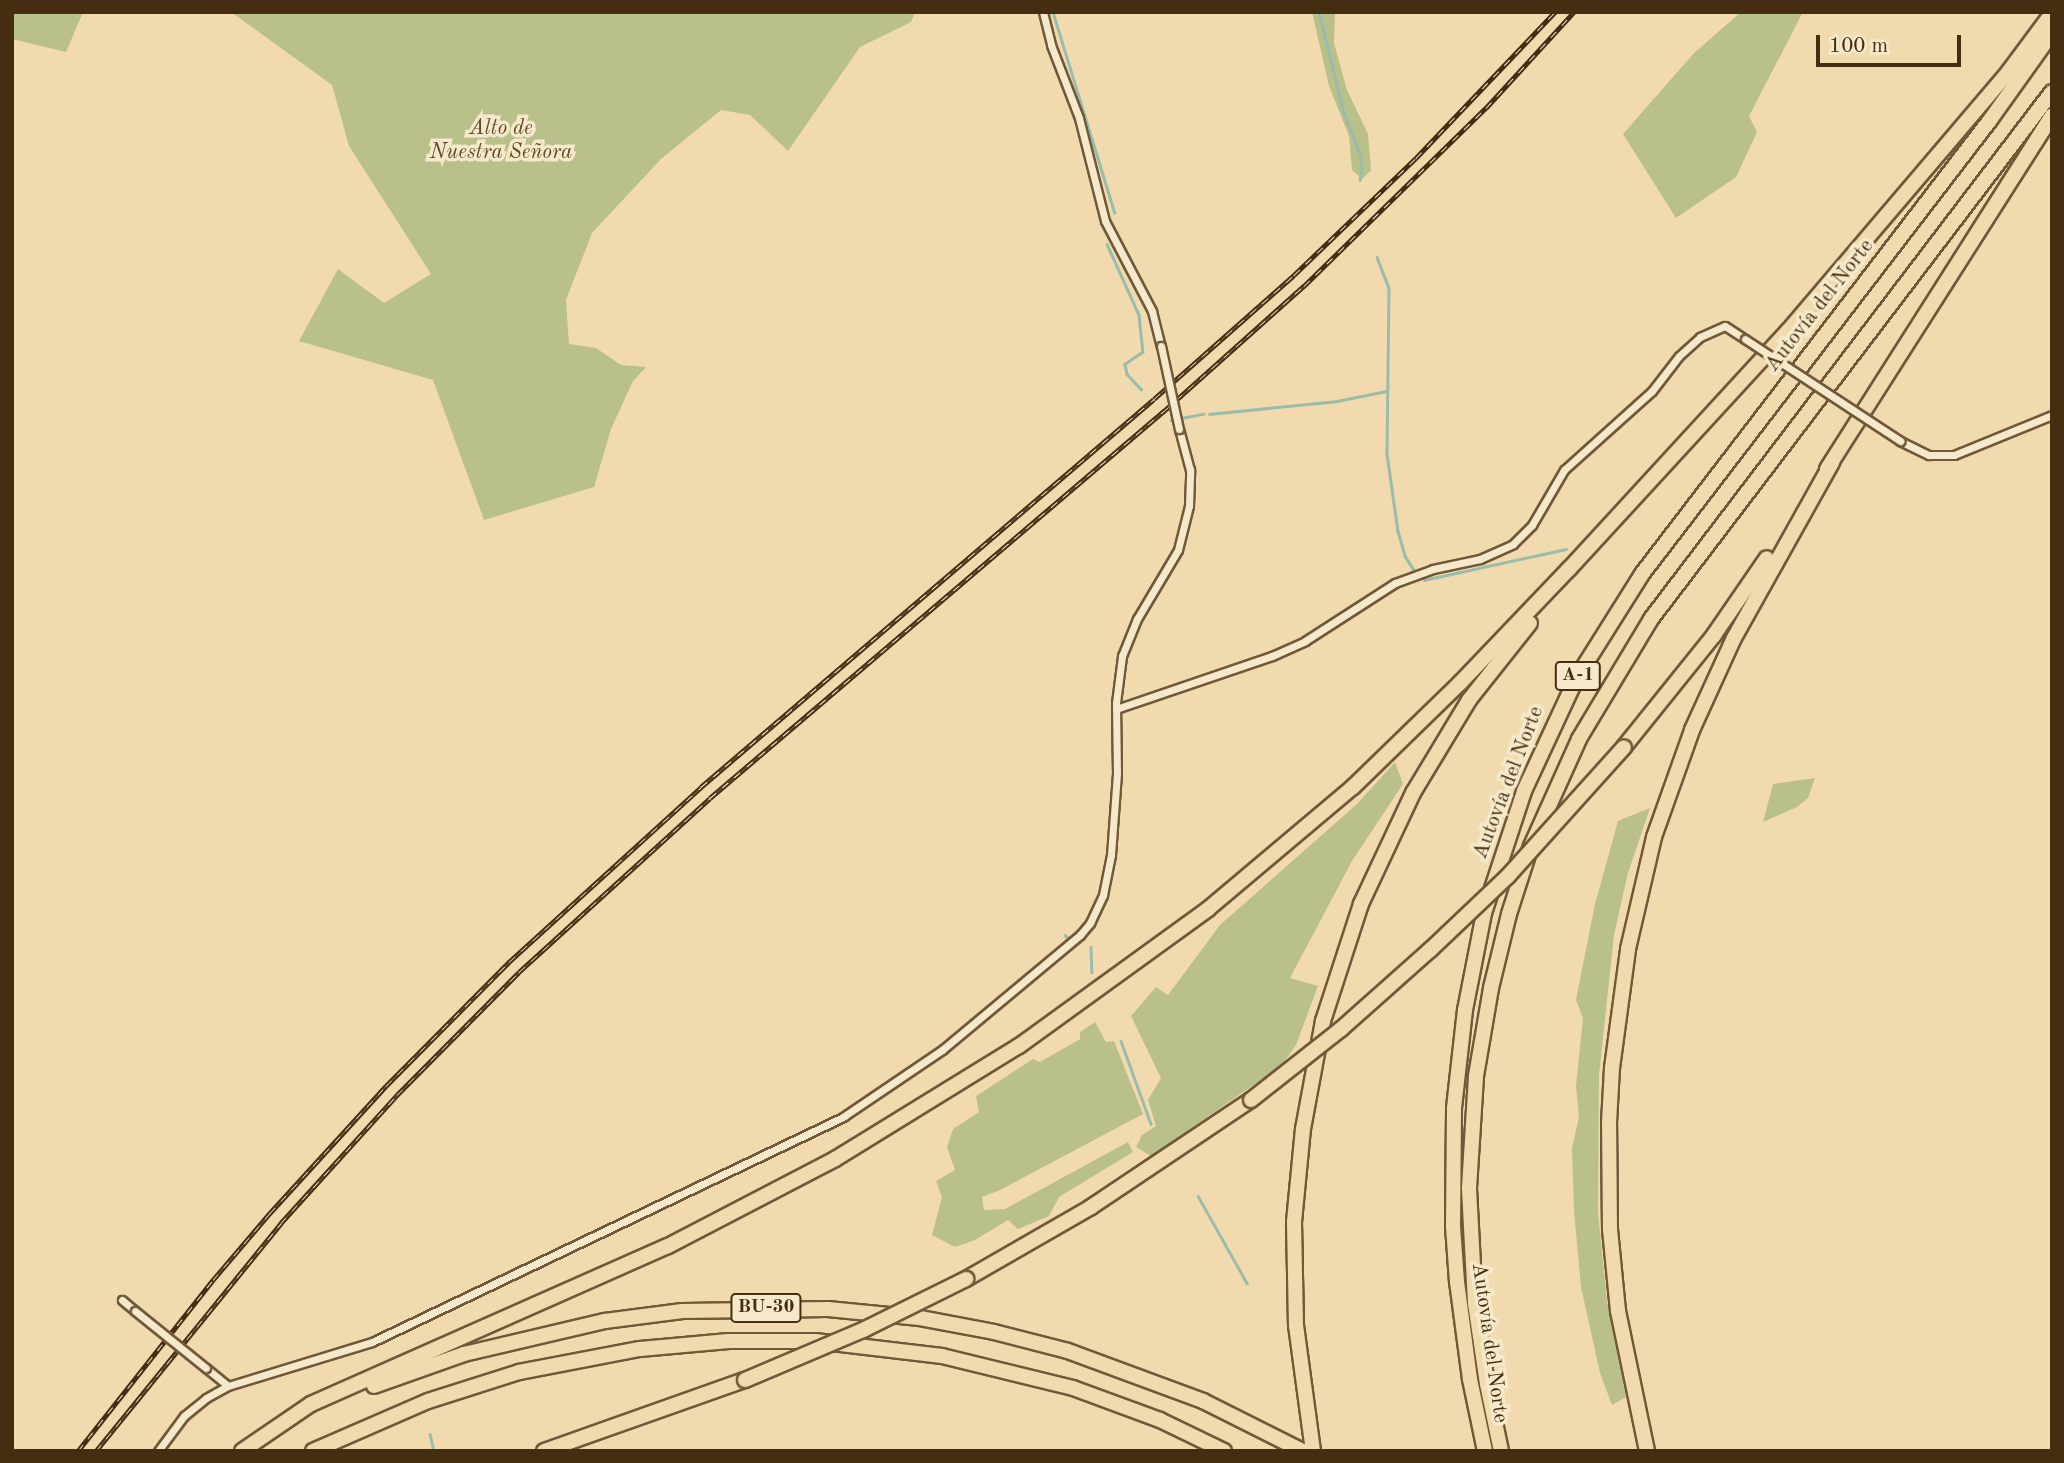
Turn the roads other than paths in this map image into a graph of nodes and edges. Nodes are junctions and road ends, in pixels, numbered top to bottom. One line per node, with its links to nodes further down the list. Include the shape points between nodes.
1 (1043, 12): 9 (street, bridge, via 1079,118 1105,221 1152,311 1190,471 1189,506 1178,550 1137,619 1122,656)
2 (2052, 13): 6 (highway, via 1954,137)
3 (2052, 33): 19 (highway, Autovía del Norte / A-1, via 1642,574 1576,679 1524,791 1482,924 1463,1021 1454,1108 1457,1282)
4 (2052, 92): 20 (highway, Autovía del Norte / A-1, via 1651,619 1579,739 1535,836 1491,988 1471,1140 1475,1303)
5 (2052, 116): 8 (highway)
6 (1726, 401): 13 (highway, via 1528,613 1353,787 1269,860 1110,983 969,1079 782,1188 668,1246 311,1404); 18 (highway, via 1538,614 1469,700 1413,793 1361,905 1324,1021 1297,1174 1293,1277)
7 (2052, 415): 9 (street, bridge, via 1954,455 1929,456 1725,326 1700,337 1652,391 1564,470 1532,525 1513,544 1479,559 1395,583 1305,641 1272,656)
8 (1832, 463): 15 (highway, bridge, via 1714,635 1624,747 1508,876 1341,1029 1251,1100 1091,1208 966,1279 745,1380); 21 (highway, via 1745,616 1692,730 1654,837 1628,949 1612,1068 1610,1230 1618,1311)
9 (1116, 709): 11 (street, via 1113,837 1097,909 1080,935 942,1050 843,1117 372,1342)
10 (122, 1300): 11 (street, bridge)
11 (228, 1386): 12 (street, via 184,1416)
12 (158, 1451)
13 (244, 1451): 17 (highway, BU-30, via 373,1386 512,1340 646,1315 776,1308 828,1308 920,1318 1034,1342 1158,1383)
14 (313, 1451): 16 (highway, BU-30, via 428,1401 519,1372 640,1349 729,1341 815,1341 968,1361 1086,1392)
15 (544, 1451)
16 (1224, 1451)
17 (1303, 1451)
18 (1313, 1451)
19 (1485, 1451)
20 (1501, 1451)
21 (1647, 1451)

